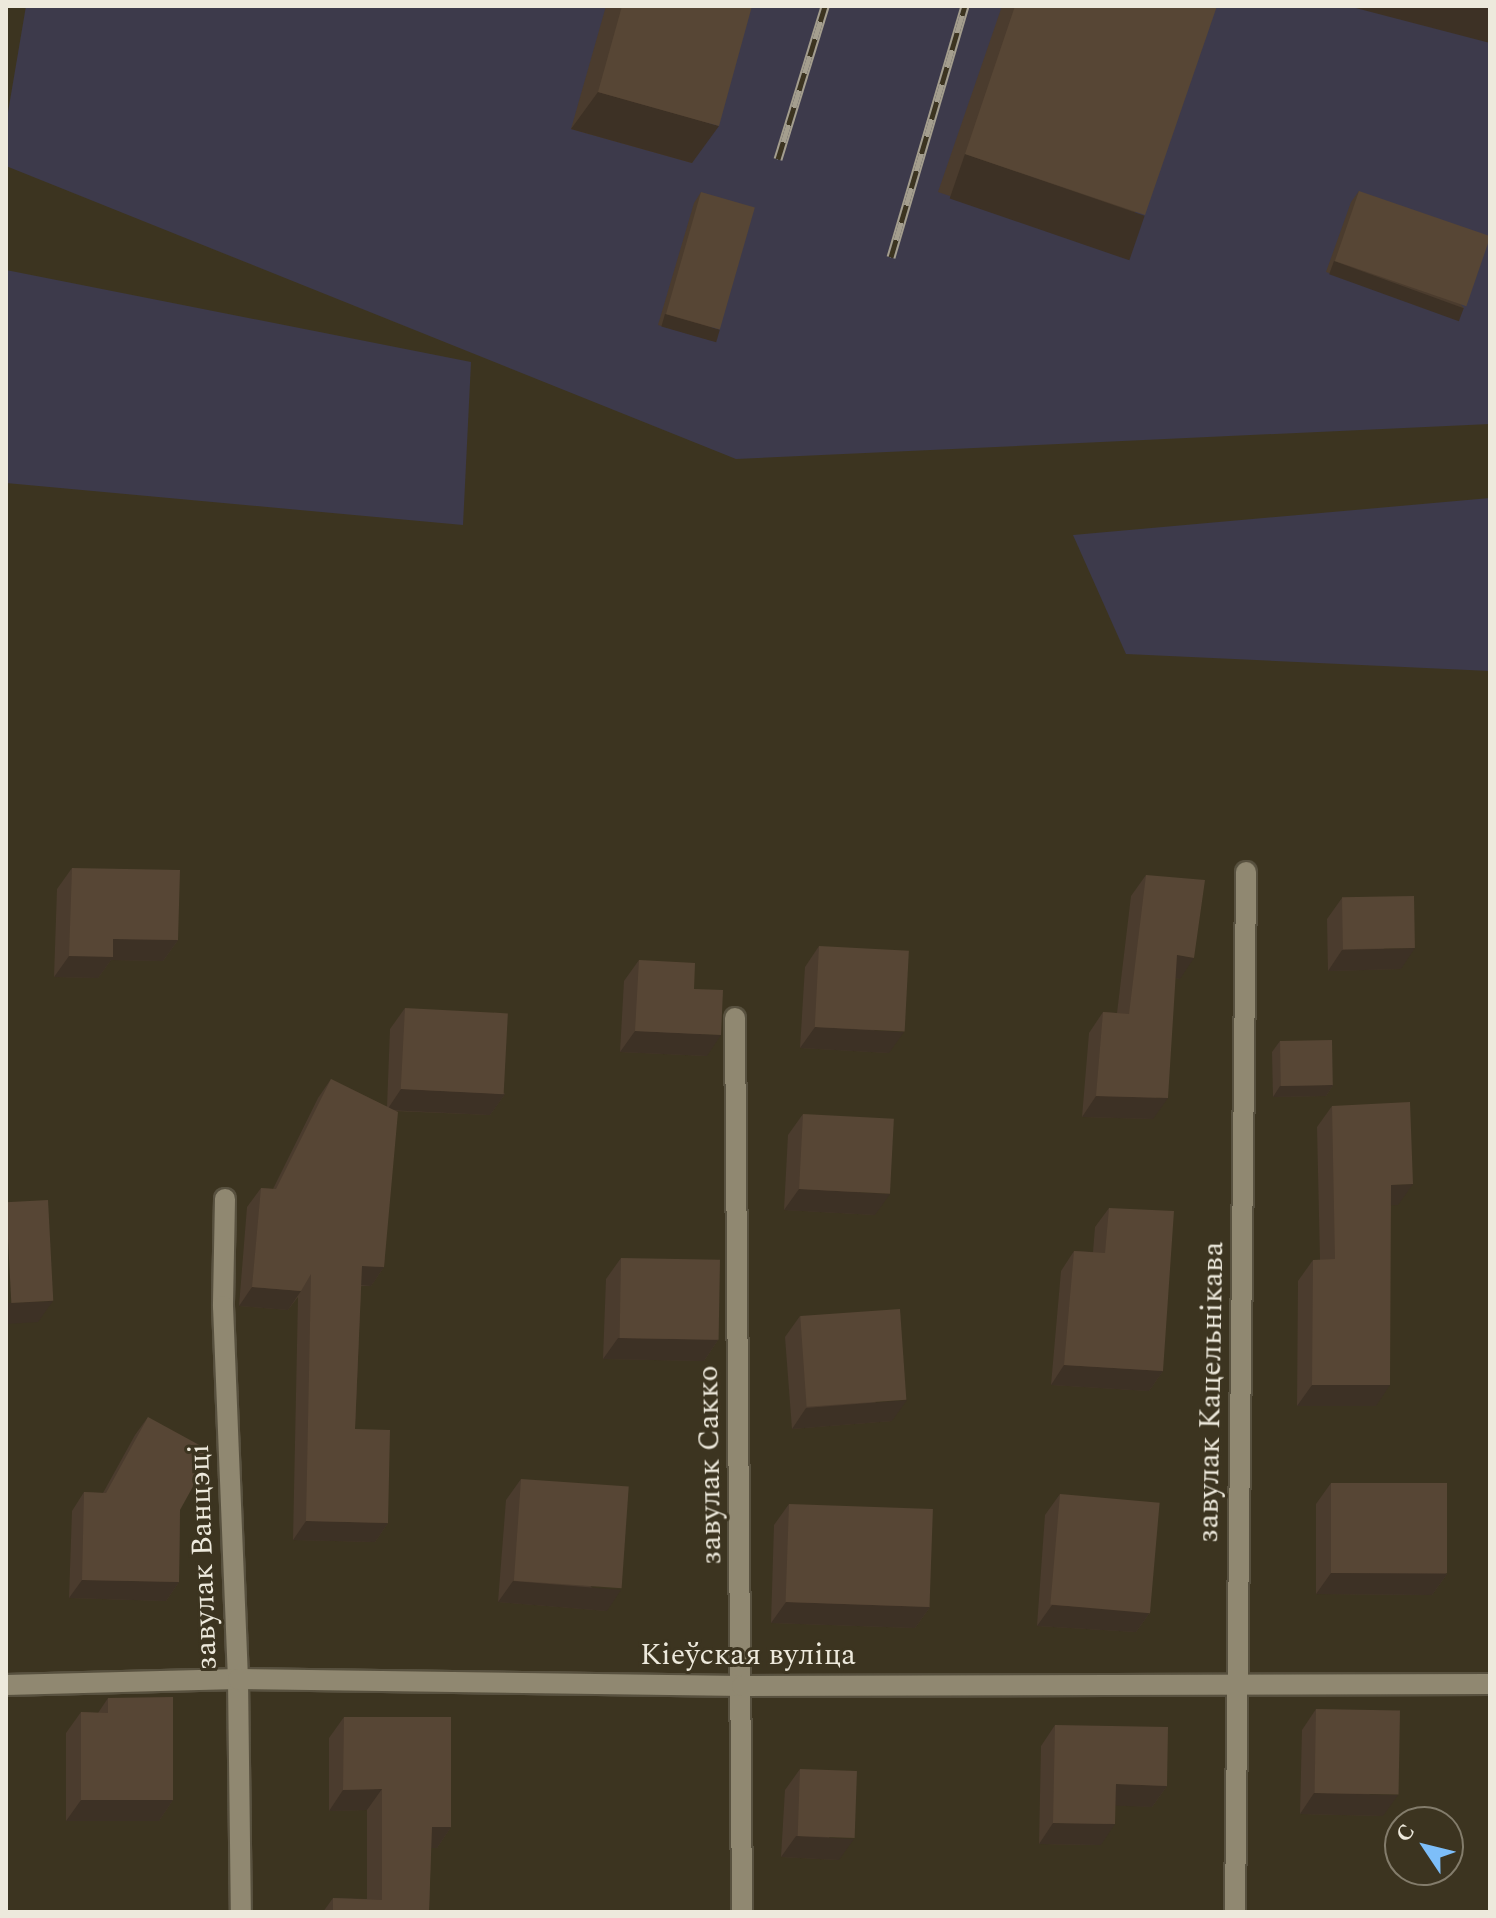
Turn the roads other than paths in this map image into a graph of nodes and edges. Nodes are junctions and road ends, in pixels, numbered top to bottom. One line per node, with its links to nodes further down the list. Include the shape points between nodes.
1 (1246, 872): 7 (street, завулак Кацельнікава)
2 (735, 1018): 8 (street, завулак Сакко)
3 (225, 1199): 4 (street, завулак Ванцэці, via 223,1306)
4 (238, 1679): 6 (street, Кіеўская вуліца); 8 (street, Кіеўская вуліца); 9 (street, завулак Ванцэці)
5 (1490, 1684): 7 (street, Кіеўская вуліца)
6 (6, 1685)
7 (1238, 1685): 8 (street, Кіеўская вуліца); 11 (street, завулак Кацельнікава)
8 (742, 1686): 10 (street, завулак Сакко)
9 (241, 1912)
10 (742, 1912)
11 (1235, 1912)

